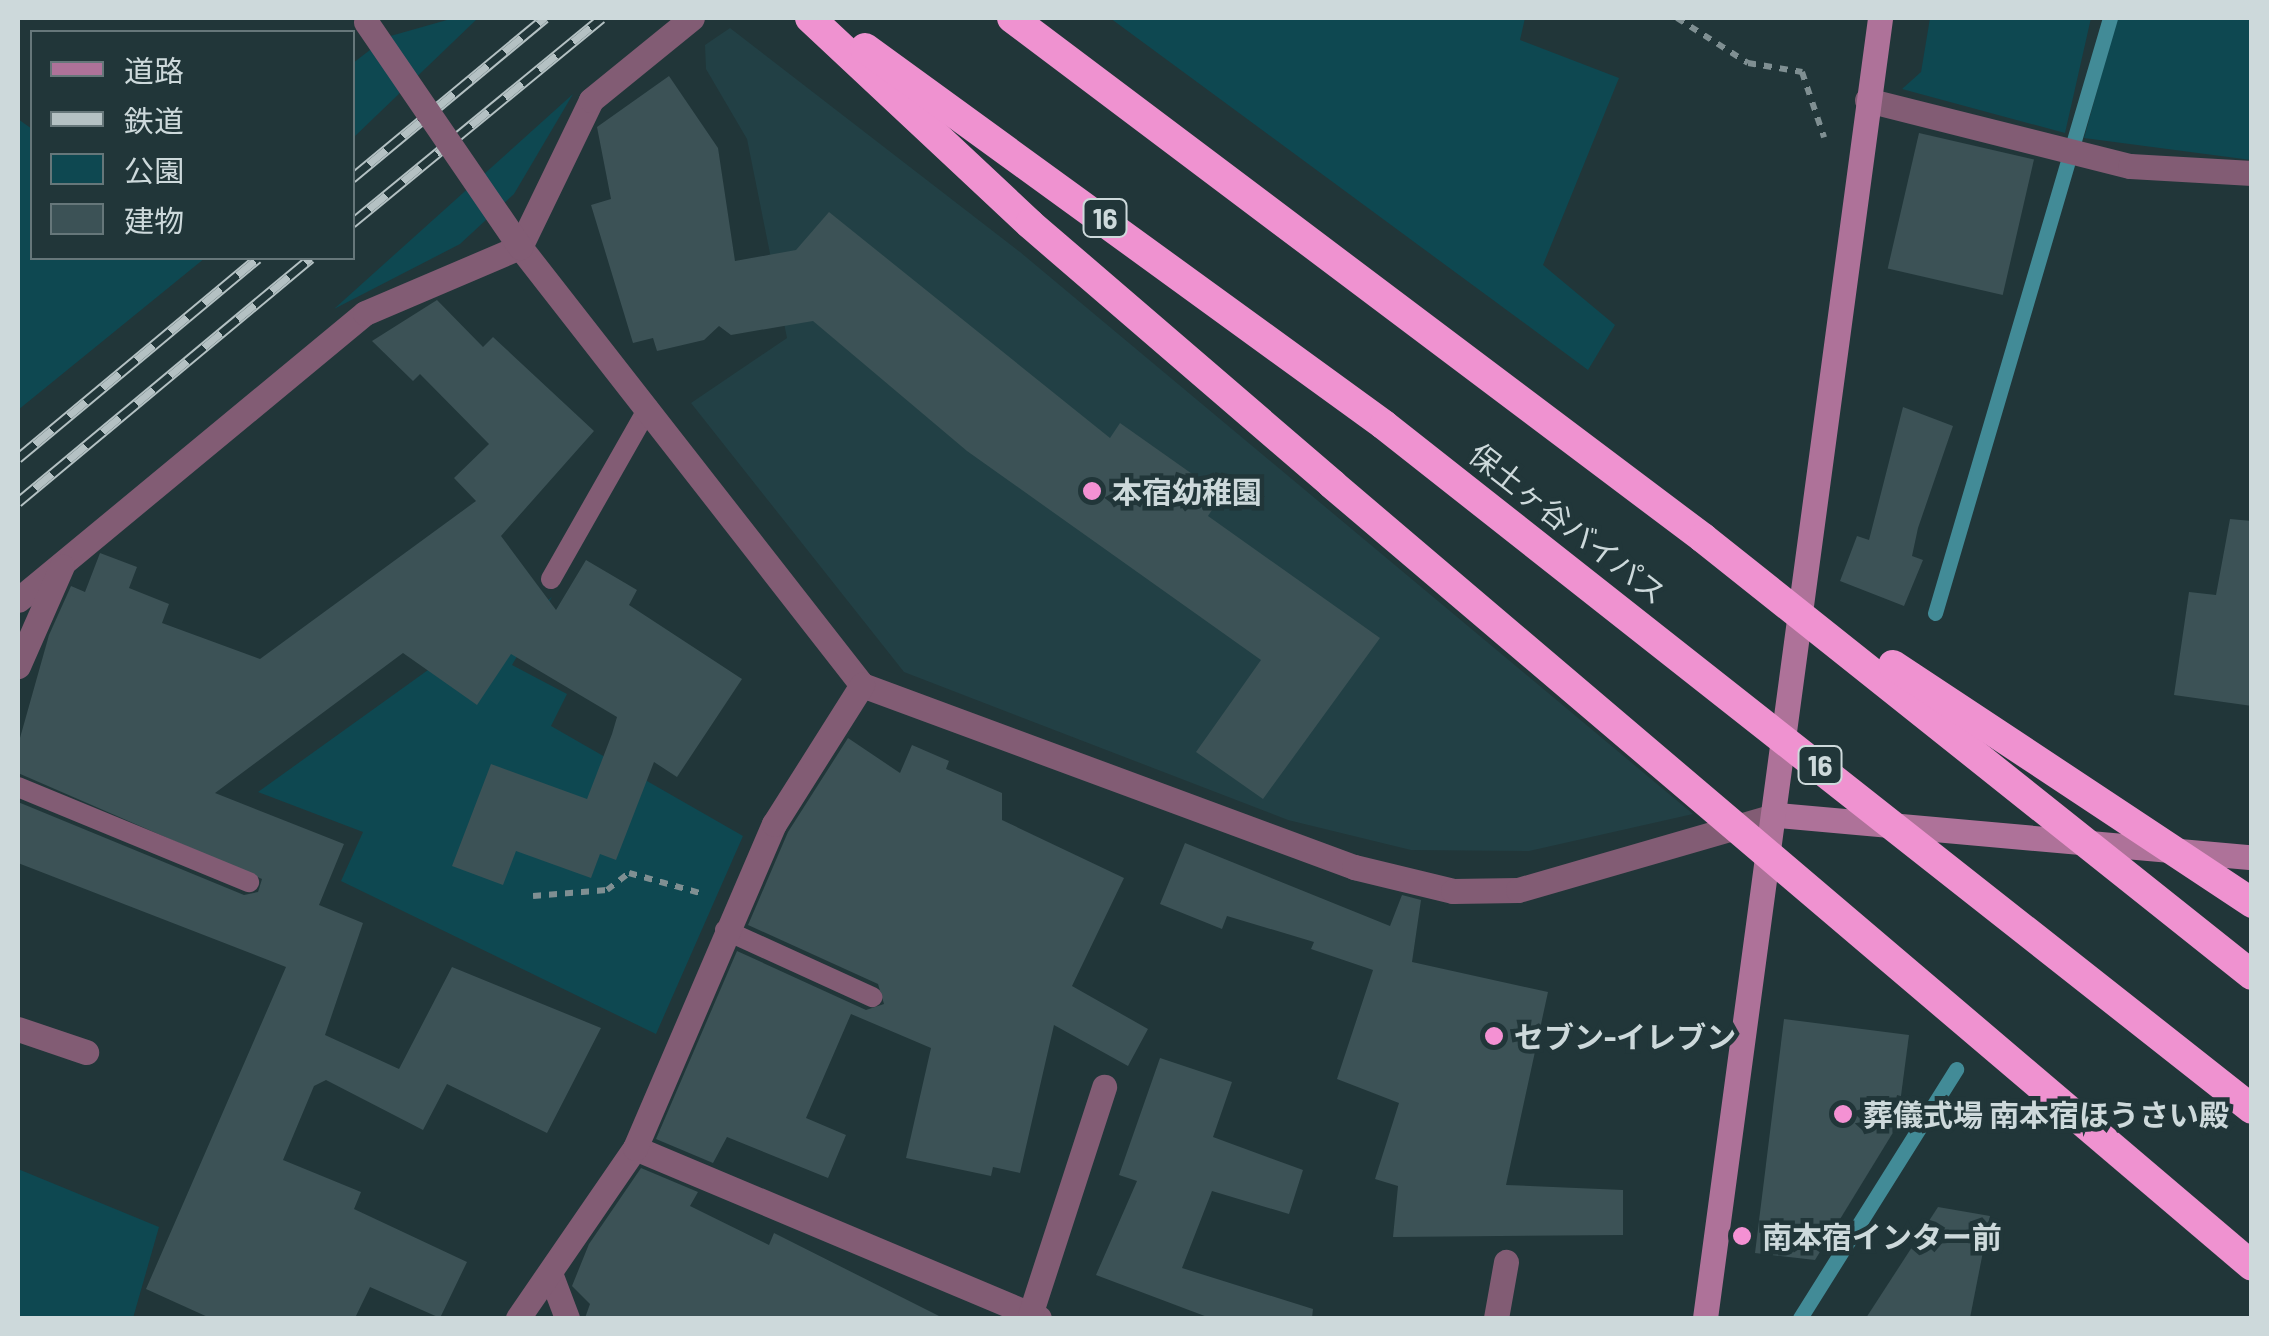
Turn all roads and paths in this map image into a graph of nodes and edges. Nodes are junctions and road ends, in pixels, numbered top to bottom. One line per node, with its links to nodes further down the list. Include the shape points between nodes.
1 (692, 18): 11 (street, via 591,100)
2 (810, 18): 35 (highway, bridge, via 1030,224)
3 (822, 18): 32 (highway, 保土ヶ谷バイパス / 16, bridge, via 1384,425)
4 (1012, 18): 13 (highway)
5 (1677, 18): 9 (path, via 1748,64 1802,72 1821,134)
6 (1880, 18): 8 (street)
7 (364, 20): 11 (street, bridge)
8 (1868, 100): 9 (street); 10 (street, via 2130,166)
9 (1861, 154): 20 (street)
10 (2252, 173)
11 (520, 248): 12 (street); 14 (street, via 365,313)
12 (648, 408): 15 (lane); 18 (street)
13 (1703, 538): 24 (highway, bridge); 27 (highway, bridge)
14 (66, 557): 16 (street); 17 (street)
15 (551, 579)
16 (18, 600)
17 (18, 666)
18 (862, 685): 20 (street, via 1354,867 1453,891 1518,890); 25 (street)
19 (18, 786): 22 (lane)
20 (1777, 815): 21 (street); 41 (street)
21 (2252, 857)
22 (249, 882)
23 (533, 896): 25 (path, via 608,890 628,874)
24 (2252, 903)
25 (735, 904): 26 (street)
26 (725, 930): 28 (lane); 33 (street)
27 (2252, 975)
28 (872, 997)
29 (18, 1029): 30 (street)
30 (86, 1052)
31 (1104, 1088): 37 (street)
32 (2252, 1109)
33 (635, 1148): 36 (street); 37 (street)
34 (1506, 1262): 40 (street)
35 (2252, 1266)
36 (550, 1273): 38 (street); 39 (street)
37 (1034, 1317)
38 (518, 1318)
39 (566, 1318)
40 (1496, 1318)
41 (1705, 1318)

